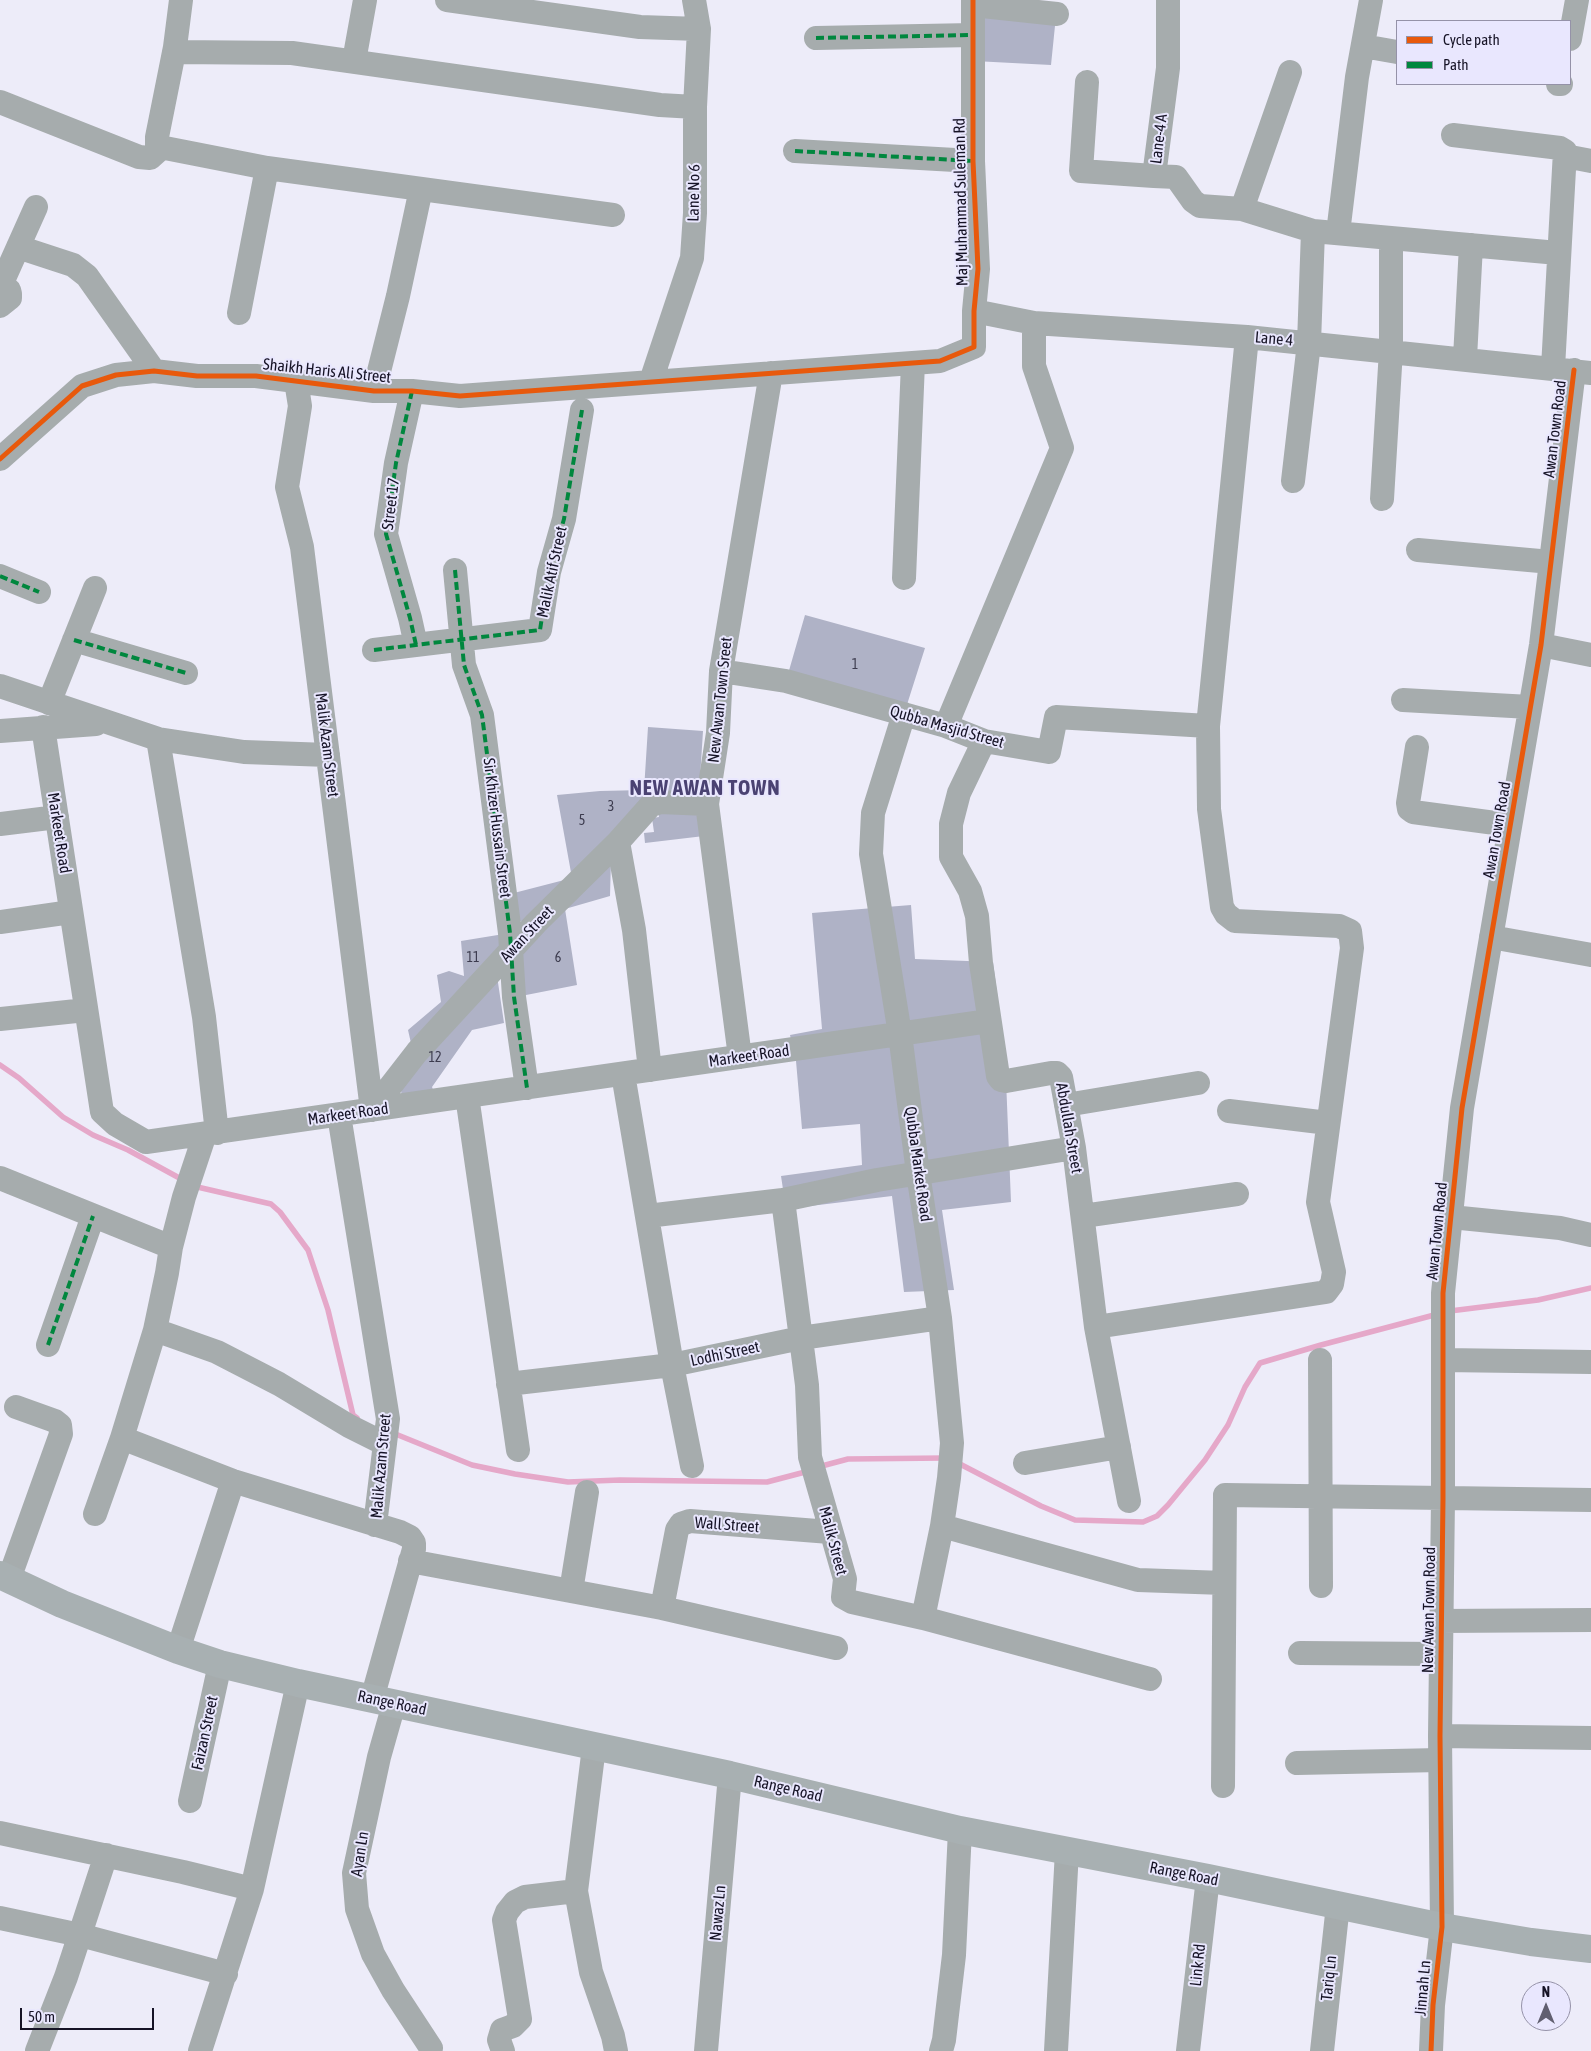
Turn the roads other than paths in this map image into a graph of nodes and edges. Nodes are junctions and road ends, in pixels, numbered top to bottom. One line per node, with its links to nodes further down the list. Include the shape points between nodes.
1 (181, 0): 16 (street)
2 (364, 0): 18 (street)
3 (447, 0): 9 (street)
4 (694, 0): 11 (street, Lane No 6)
5 (1168, 0): 30 (street, Lane-4 A, via 1168,68)
6 (1371, 0): 15 (street)
7 (1577, 0): 12 (street)
8 (973, 2): 10 (street); 13 (street, Maj Muhammad Suleman Rd)
9 (567, 8): 11 (street, via 640,27)
10 (1057, 14)
11 (699, 29): 22 (street, Lane No 6)
12 (1571, 33)
13 (973, 35): 14 (street); 27 (street, Maj Muhammad Suleman Rd)
14 (816, 38)
15 (1363, 46): 17 (street); 36 (street)
16 (174, 52): 18 (street, via 266,52); 24 (street, via 157,138)
17 (1396, 52)
18 (354, 61): 22 (street, via 660,105)
19 (1290, 72): 33 (street)
20 (1087, 82): 30 (street, Lane-4 A, via 1081,171)
21 (0, 102): 24 (street, via 139,157 150,158)
22 (695, 107): 53 (street, Lane No 6, via 692,258)
23 (1452, 135): 26 (street, via 1560,148)
24 (160, 149): 29 (street)
25 (795, 151): 27 (street)
26 (1565, 156): 28 (street); 40 (street, Awan Town Road)
27 (973, 161): 42 (street, Maj Muhammad Suleman Rd, via 978,269)
28 (1591, 162)
29 (267, 168): 31 (street); 43 (street)
30 (1154, 176): 33 (street, via 1176,177 1192,201 1200,206)
31 (421, 190): 34 (street); 55 (street)
32 (36, 207): 39 (street)
33 (1242, 209): 35 (street)
34 (612, 216)
35 (1313, 230): 36 (street); 46 (street)
36 (1338, 233): 37 (street)
37 (1391, 238): 38 (street); 47 (street)
38 (1471, 245): 40 (street); 48 (street)
39 (18, 247): 41 (street); 51 (street, via 73,265 87,276)
40 (1558, 253): 50 (street, Awan Town Road)
41 (0, 292)
42 (974, 312): 44 (street, Lane 4); 49 (street, Maj Muhammad Suleman Rd, via 974,347 940,361)
43 (239, 313)
44 (1034, 323): 45 (street, Lane 4); 82 (street, via 1034,366 1062,448)
45 (1247, 337): 46 (street, Lane 4); 83 (street)
46 (1310, 343): 47 (street, Lane 4); 59 (street)
47 (1391, 350): 48 (street, Lane 4); 60 (street)
48 (1465, 358): 50 (street, Lane 4)
49 (913, 363): 52 (street, Maj Muhammad Suleman Rd); 65 (street)
50 (1573, 370): 62 (street, Awan Town Road)
51 (154, 371): 54 (street, Shaikh Haris Ali Street); 58 (street, Shaikh Haris Ali Street, via 116,375 82,386)
52 (771, 374): 53 (street, Maj Muhammad Suleman Rd); 74 (street, New Awan Town Sreet)
53 (651, 380): 56 (street, Shaikh Haris Ali Street, via 460,396)
54 (296, 381): 55 (street, Shaikh Haris Ali Street); 89 (street, Malik Azam Street, via 300,406 286,487 302,547)
55 (374, 391): 56 (street, Shaikh Haris Ali Street)
56 (412, 391): 71 (street, Street 17, via 396,463 386,534)
57 (582, 410): 69 (street, Malik Atif Street, via 564,519 540,630)
58 (0, 459)
59 (1293, 481)
60 (1382, 499)
61 (1418, 550): 62 (street)
62 (1551, 562): 70 (street, Awan Town Road)
63 (455, 570): 69 (street, Sir Khizer Hussain Street)
64 (0, 576): 67 (street)
65 (904, 578)
66 (95, 588): 68 (street)
67 (39, 592)
68 (74, 640): 75 (street); 78 (street)
69 (461, 640): 71 (street, Malik Atif Street); 98 (street, Sir Khizer Hussain Street, via 464,665 482,715)
70 (1540, 645): 73 (street); 79 (street, Awan Town Road)
71 (416, 646): 72 (street, Malik Atif Street)
72 (374, 650)
73 (1591, 655)
74 (721, 671): 80 (street, Qubba Masjid Street, via 786,681); 90 (street, New Awan Town Sreet, via 718,734)
75 (186, 673)
76 (0, 686): 78 (street)
77 (1403, 700): 79 (street)
78 (49, 703): 81 (street)
79 (1530, 707): 93 (street, Awan Town Road)
80 (904, 714): 82 (street, Qubba Masjid Street); 103 (street, Qubba Market Road, via 873,813 871,854)
81 (110, 724): 84 (street); 86 (street)
82 (946, 726): 87 (street, Qubba Masjid Street)
83 (1208, 726): 87 (street, Qubba Masjid Street, via 1056,717 1049,752); 114 (street, via 1209,808 1222,907 1226,914 1235,921 1339,926 1350,931 1352,948)
84 (43, 727): 85 (street); 91 (street, Markeet Road)
85 (0, 731)
86 (158, 739): 89 (street, via 244,752); 115 (street, via 204,1017)
87 (984, 741): 102 (street, Abdullah Street, via 959,793 951,824 951,857 970,891 977,916)
88 (1417, 747): 93 (street, via 1409,809)
89 (328, 755): 111 (street, Malik Azam Street)
90 (707, 804): 94 (street, Awan Street, via 655,802); 104 (street, New Awan Town Sreet)
91 (57, 817): 92 (street); 95 (street, Markeet Road)
92 (0, 824)
93 (1510, 825): 97 (street, Awan Town Road)
94 (618, 842): 98 (street, Awan Street); 105 (street, via 634,930)
95 (71, 912): 96 (street); 100 (street, Markeet Road)
96 (0, 922)
97 (1491, 937): 99 (street); 124 (street, Awan Town Road, via 1462,1108)
98 (512, 950): 108 (street, Sir Khizer Hussain Street, via 514,997); 111 (street, Awan Street, via 417,1052)
99 (1591, 954)
100 (86, 1010): 101 (street); 115 (street, Markeet Road, via 102,1112 115,1124 146,1142)
101 (0, 1020)
102 (989, 1021): 103 (street, Markeet Road); 110 (street, Abdullah Street, via 1001,1080 1057,1073 1061,1077)
103 (900, 1034): 104 (street, Markeet Road); 117 (street, Qubba Market Road)
104 (740, 1057): 105 (street, Markeet Road)
105 (650, 1070): 106 (street, Markeet Road)
106 (623, 1074): 108 (street, Markeet Road); 122 (street)
107 (1198, 1084): 110 (street)
108 (528, 1088): 109 (street, Markeet Road)
109 (467, 1096): 111 (street, Markeet Road); 137 (street)
110 (1066, 1105): 116 (street, Abdullah Street)
111 (372, 1110): 113 (street, Markeet Road)
112 (1229, 1111): 114 (street)
113 (339, 1115): 115 (street, Markeet Road); 139 (street, Malik Azam Street)
114 (1328, 1123): 129 (street, via 1318,1202 1334,1272 1332,1284 1326,1292)
115 (211, 1133): 126 (street, via 184,1197)
116 (1074, 1148): 117 (street); 123 (street, Abdullah Street)
117 (918, 1173): 120 (street); 128 (street, Qubba Market Road)
118 (0, 1178): 121 (street)
119 (1237, 1194): 123 (street)
120 (783, 1200): 122 (street); 131 (street, Malik Street)
121 (93, 1216): 126 (street); 132 (street)
122 (647, 1216): 136 (street)
123 (1083, 1216): 129 (street, Abdullah Street)
124 (1451, 1217): 125 (street, via 1560,1228); 127 (street, Awan Town Road)
125 (1591, 1235)
126 (171, 1247): 130 (street)
127 (1443, 1293): 134 (street, New Awan Town Road)
128 (940, 1318): 131 (street, Lodhi Street); 153 (street, Qubba Market Road, via 952,1443)
129 (1096, 1327): 141 (street, Abdullah Street)
130 (155, 1330): 139 (street, via 217,1352 349,1426); 140 (street)
131 (801, 1338): 136 (street, Lodhi Street); 154 (street, Malik Street, via 810,1457)
132 (48, 1345)
133 (1320, 1360): 147 (street)
134 (1443, 1360): 135 (street); 148 (street, New Awan Town Road)
135 (1591, 1362)
136 (672, 1365): 137 (street, Lodhi Street); 144 (street)
137 (508, 1384): 142 (street)
138 (16, 1407): 156 (street, via 55,1421 61,1434)
139 (386, 1434): 152 (street, Malik Azam Street)
140 (122, 1438): 145 (street); 151 (street)
141 (1119, 1447): 143 (street); 150 (street, Abdullah Street)
142 (518, 1450)
143 (1025, 1463)
144 (692, 1466)
145 (233, 1481): 152 (street); 165 (street)
146 (587, 1492): 159 (street)
147 (1320, 1497): 148 (street); 157 (street, via 1225,1496); 158 (street)
148 (1443, 1499): 149 (street); 163 (street, New Awan Town Road)
149 (1591, 1500)
150 (1129, 1501)
151 (95, 1514)
152 (374, 1525): 155 (street, Malik Azam Street, via 410,1537 414,1543)
153 (942, 1526): 157 (street, via 1138,1580); 161 (street, Qubba Market Road)
154 (830, 1532): 160 (street, Wall Street, via 690,1521 682,1524 677,1530); 161 (street, Malik Street, via 845,1579 843,1596 852,1602)
155 (410, 1561): 159 (street); 171 (street, Malik Azam Street)
156 (5, 1577): 165 (main road, Range Road, via 62,1604)
157 (1224, 1583): 178 (street)
158 (1321, 1586)
159 (571, 1591): 160 (street)
160 (662, 1608): 164 (street)
161 (923, 1618): 169 (street, Malik Street)
162 (1591, 1620): 163 (street)
163 (1442, 1621): 167 (street, New Awan Town Road)
164 (836, 1648)
165 (178, 1650): 168 (main road, Range Road)
166 (1300, 1653): 167 (street)
167 (1441, 1654): 172 (street, New Awan Town Road)
168 (220, 1664): 170 (main road, Range Road); 179 (street, Faizan Street)
169 (1150, 1679)
170 (298, 1683): 171 (main road, Range Road); 185 (street)
171 (383, 1702): 174 (main road, Range Road); 193 (street, Ayan Ln, via 379,1757 354,1873 358,1909 373,1954)
172 (1440, 1736): 173 (street); 175 (street, New Awan Town Road)
173 (1591, 1738)
174 (594, 1746): 177 (main road, Range Road); 186 (street)
175 (1440, 1760): 176 (street); 189 (street, New Awan Town Road)
176 (1297, 1763)
177 (730, 1775): 180 (main road, Range Road); 198 (street, Nawaz Ln)
178 (1223, 1786)
179 (190, 1801)
180 (960, 1830): 182 (main road, Range Road); 199 (street, via 954,1955)
181 (0, 1833): 183 (street)
182 (1067, 1851): 184 (main road, Range Road); 200 (street)
183 (106, 1855): 185 (street); 190 (street)
184 (1208, 1878): 187 (main road, Range Road); 201 (street, Link Rd)
185 (252, 1890): 192 (street)
186 (576, 1891): 196 (street, via 525,1897 515,1902 507,1912 504,1920 520,2020 502,2030 499,2040); 197 (street, via 591,1972 614,2036)
187 (1338, 1905): 189 (main road, Range Road); 202 (street, Tariq Ln)
188 (0, 1918): 190 (street)
189 (1442, 1927): 191 (main road, Range Road); 203 (street, Jinnah Ln)
190 (80, 1935): 192 (street); 195 (street)
191 (1591, 1949)
192 (226, 1974): 194 (street)
193 (431, 2048)
194 (205, 2049)
195 (37, 2051)
196 (502, 2051)
197 (616, 2051)
198 (706, 2051)
199 (941, 2051)
200 (1056, 2051)
201 (1188, 2051)
202 (1322, 2051)
203 (1431, 2051)

